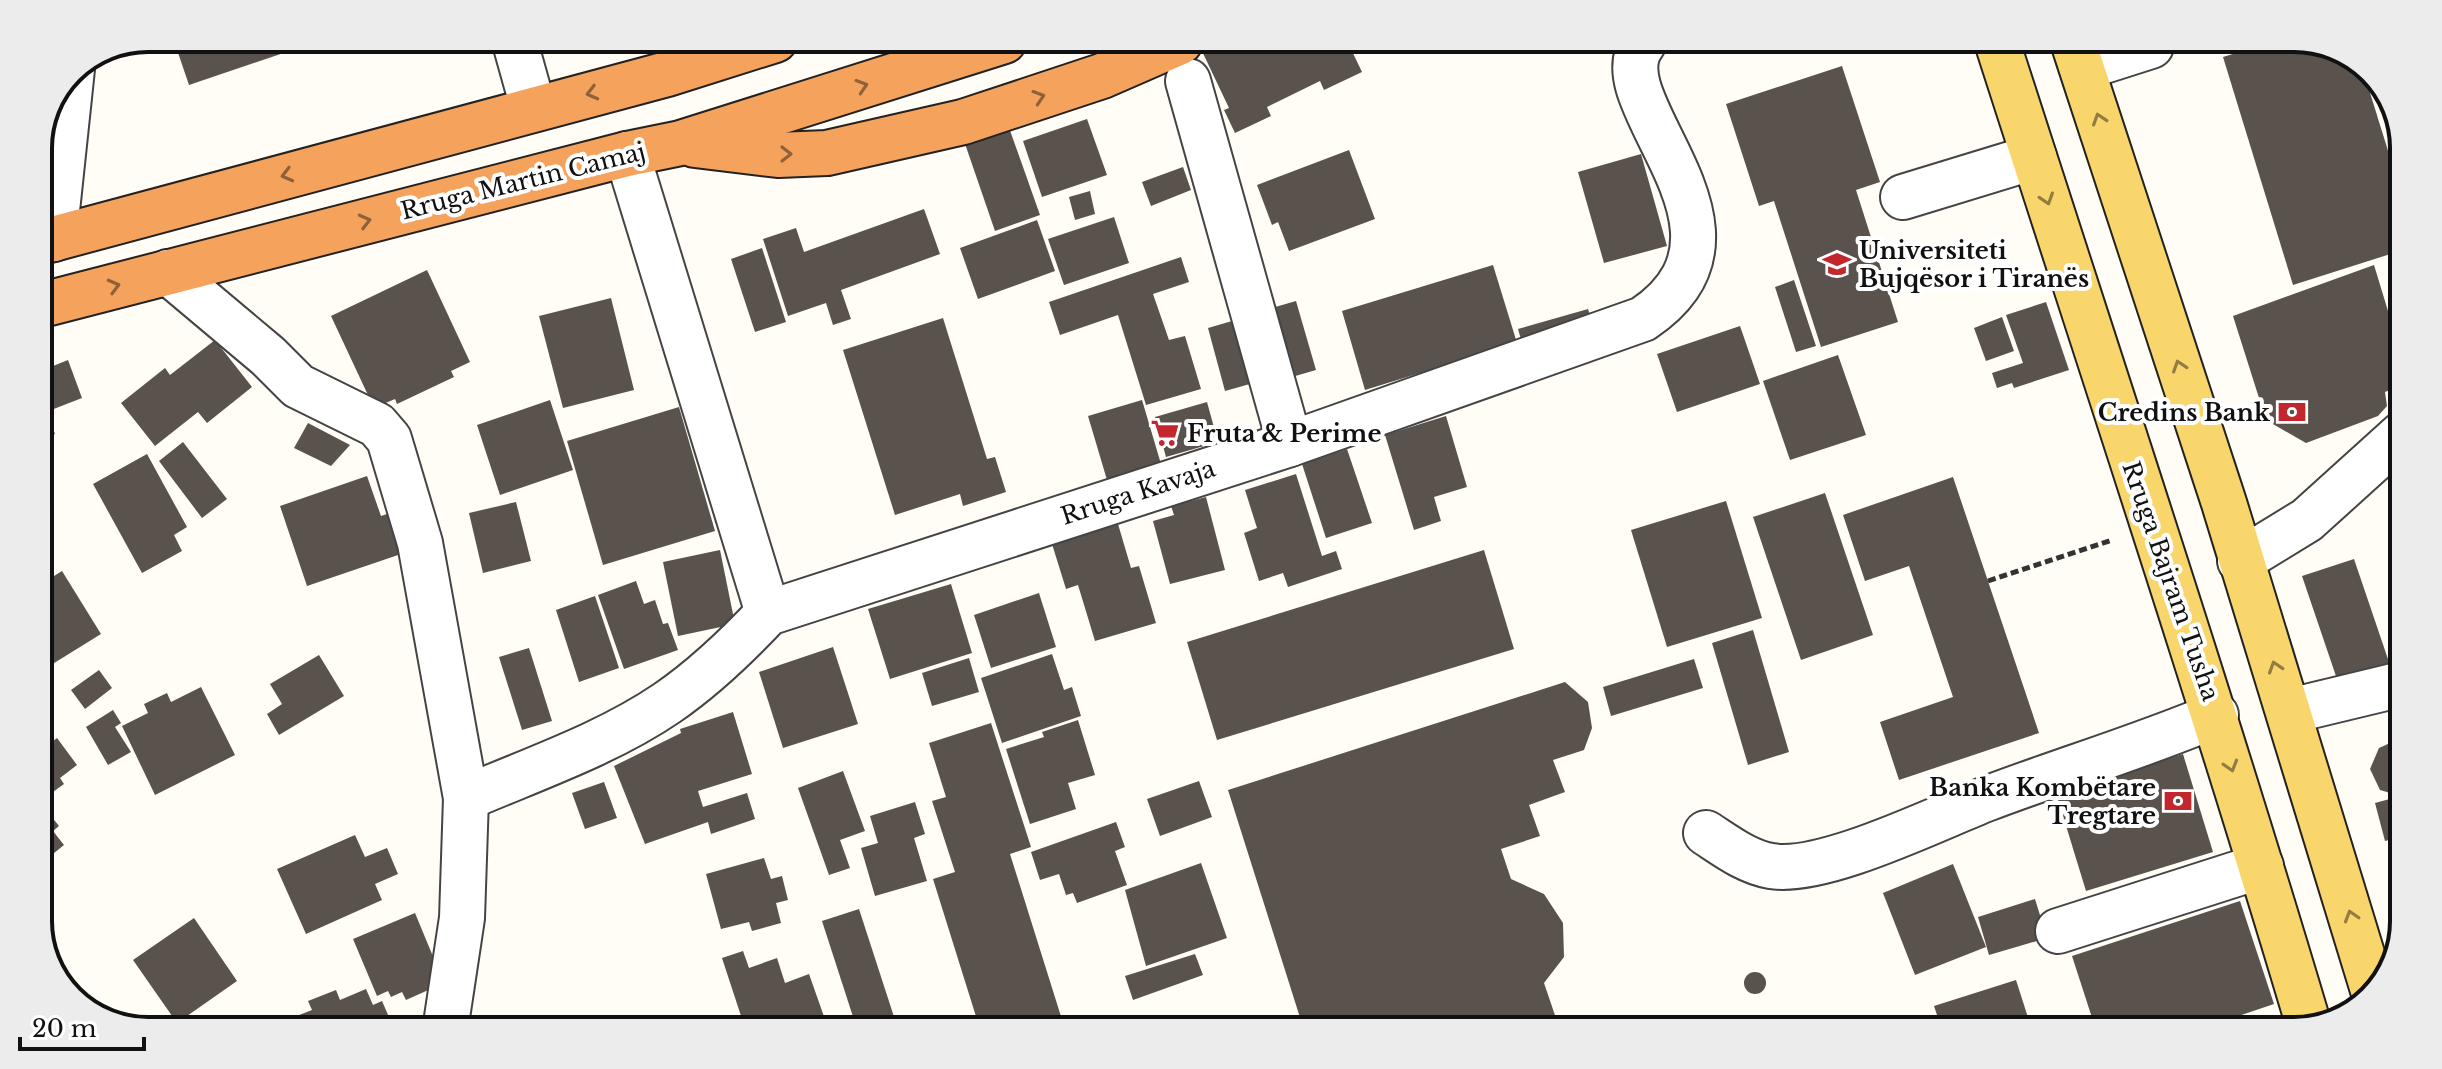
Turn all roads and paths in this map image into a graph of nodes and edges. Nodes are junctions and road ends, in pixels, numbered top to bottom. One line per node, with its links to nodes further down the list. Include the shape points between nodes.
1 (518, 52): 12 (street)
2 (685, 52): 10 (highway)
3 (737, 52): 10 (highway)
4 (969, 52): 13 (highway, Rruga Martin Camaj, one-way to 4)
5 (1636, 52): 21 (street, Rruga Kavaja, via 1633,71 1672,156 1691,225 1693,254 1667,303 1609,333)
6 (2000, 52): 15 (main road, Rruga Bajram Tusha)
7 (2111, 52): 8 (street)
8 (2078, 57): 24 (main road, one-way to 8)
9 (1184, 61): 13 (highway, one-way to 9, via 778,155 827,153 963,122 1102,76); 21 (street)
10 (667, 74): 12 (highway, one-way to 12)
11 (68, 97): 17 (street)
12 (533, 107): 18 (highway, one-way to 18)
13 (681, 143): 14 (highway, Rruga Martin Camaj)
14 (627, 154): 19 (highway, Rruga Martin Camaj, one-way to 14); 26 (street)
15 (2034, 157): 16 (street); 29 (main road, Rruga Bajram Tusha, one-way to 29)
16 (1903, 197)
17 (52, 201)
18 (52, 239)
19 (168, 272): 20 (highway, Rruga Martin Camaj, one-way to 19); 30 (street, via 298,386 377,425 389,439 420,543)
20 (52, 302)
21 (1290, 444): 26 (street, Rruga Kavaja)
22 (2390, 445): 24 (street, via 2307,520)
23 (2122, 537): 25 (path)
24 (2240, 561): 28 (main road, one-way to 24)
25 (1988, 581)
26 (768, 613): 30 (street, Rruga Kavaja, via 732,652 666,704 602,739)
27 (2390, 687): 28 (street)
28 (2290, 711): 34 (main road, one-way to 28)
29 (2216, 715): 31 (street, via 1985,799 1900,836 1804,865 1771,866); 32 (main road, Rruga Bajram Tusha, one-way to 32)
30 (466, 798): 36 (street, via 462,918)
31 (1706, 833)
32 (2261, 866): 33 (street); 35 (main road, Rruga Bajram Tusha)
33 (2058, 931)
34 (2370, 979)
35 (2306, 1016)
36 (447, 1017)

